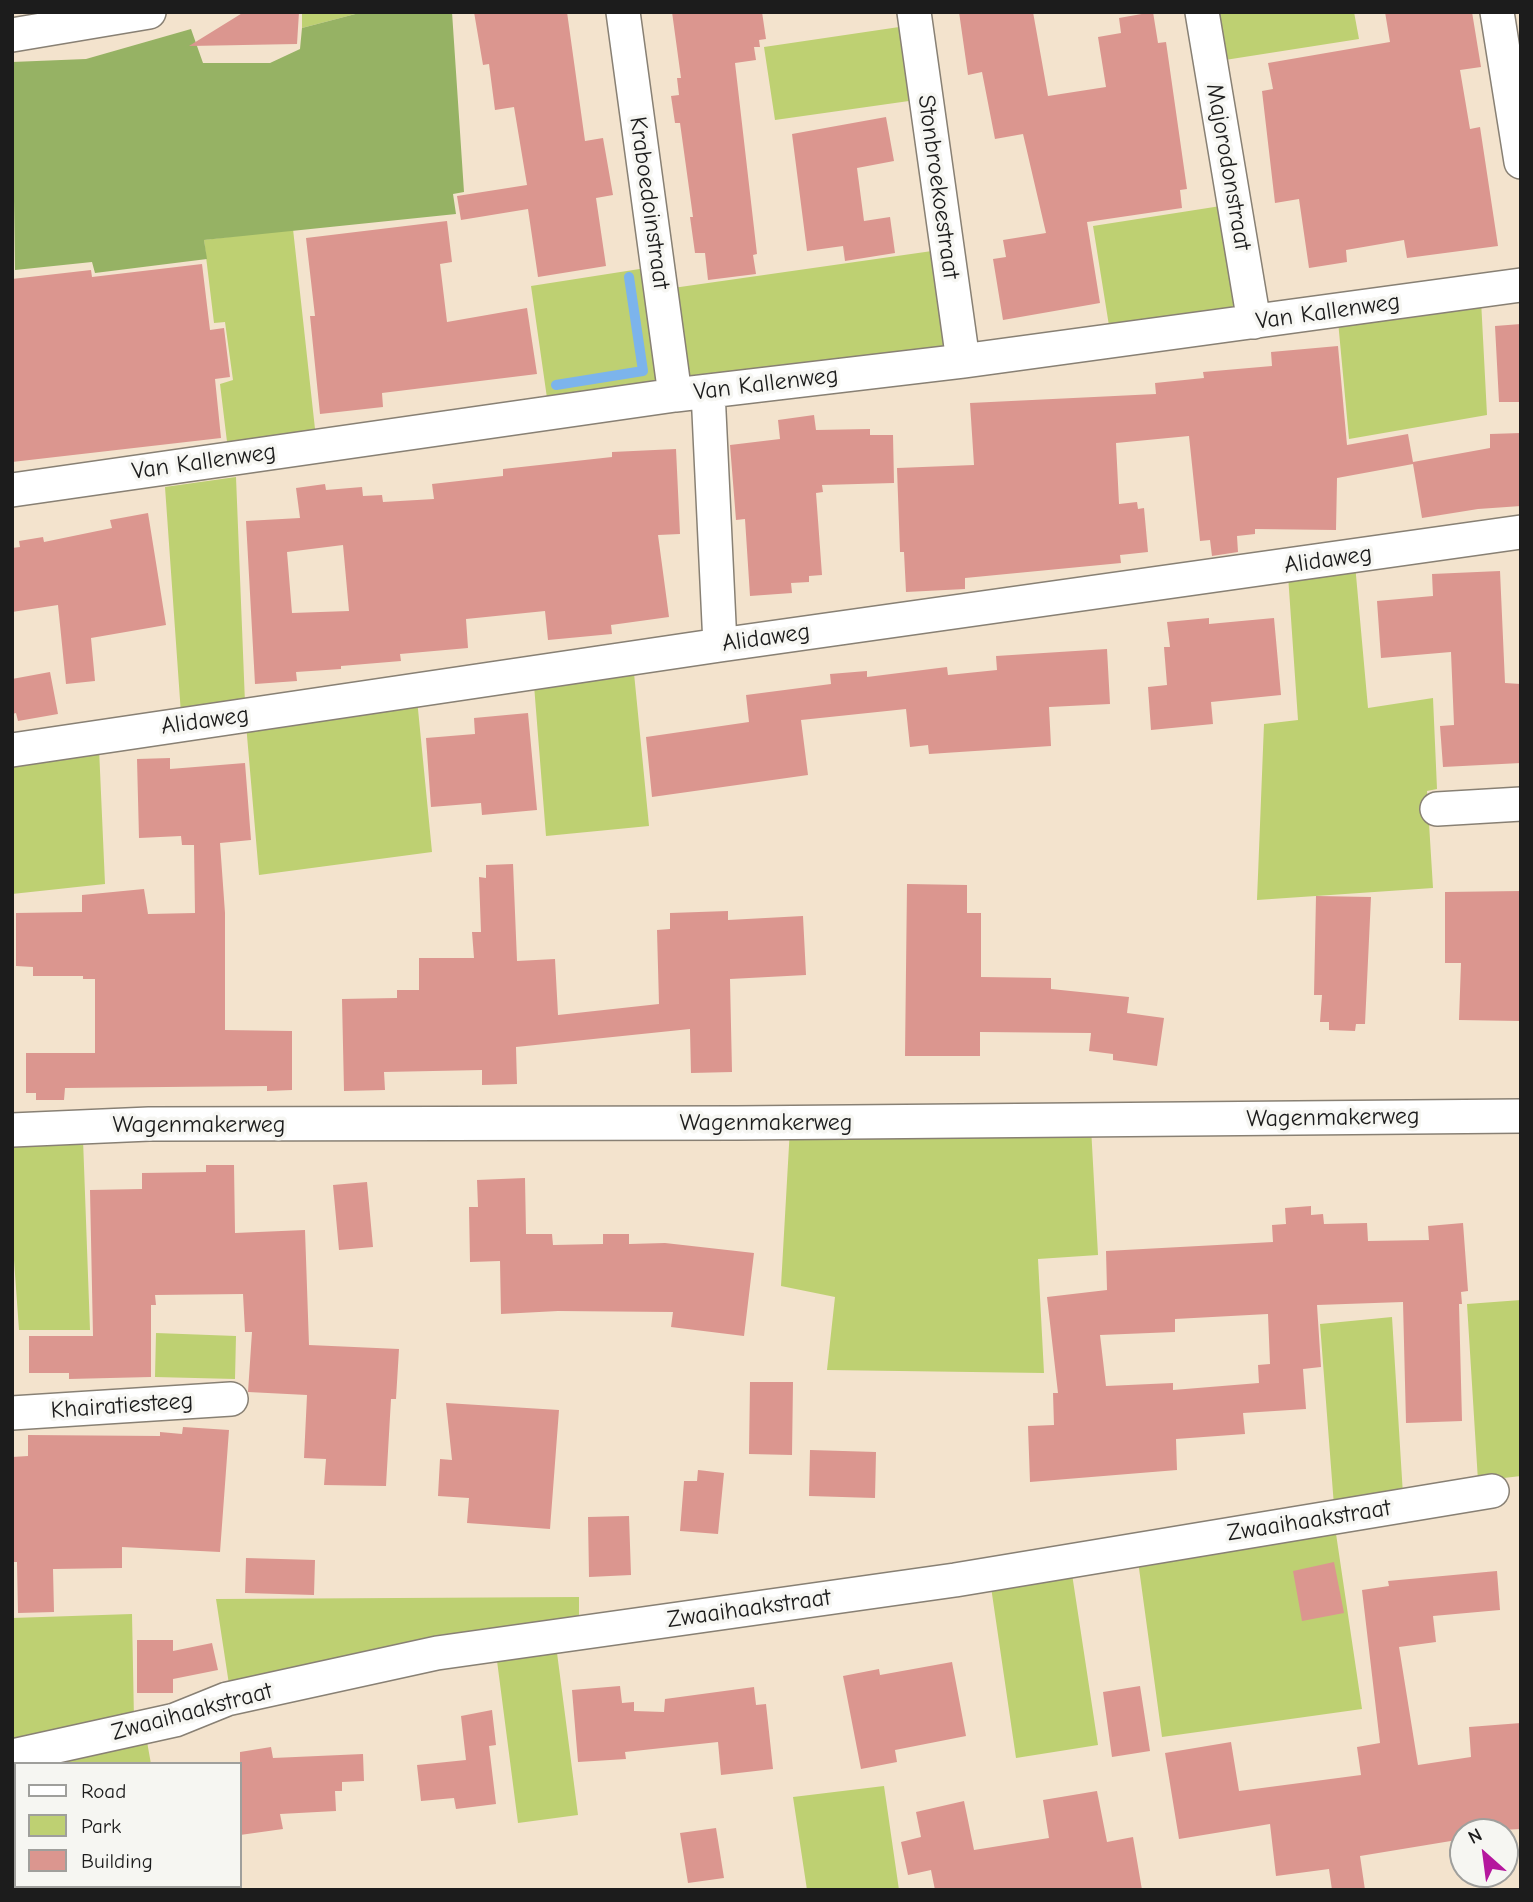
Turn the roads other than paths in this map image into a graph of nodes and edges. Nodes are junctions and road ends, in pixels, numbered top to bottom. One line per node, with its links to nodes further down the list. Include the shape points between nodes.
1 (149, 12): 6 (street)
2 (622, 12): 12 (street, Kraboedoinstraat)
3 (914, 12): 10 (street, Stonbroekoestraat)
4 (1202, 12): 9 (street, Majorodonstraat)
5 (1497, 12): 7 (street)
6 (12, 35)
7 (1521, 162)
8 (1521, 285): 9 (street, Van Kallenweg)
9 (1254, 322): 10 (street, Van Kallenweg)
10 (963, 361): 11 (street, Van Kallenweg)
11 (708, 391): 12 (street, Van Kallenweg); 15 (street)
12 (675, 395): 13 (street, Van Kallenweg)
13 (12, 490)
14 (1521, 531): 15 (street, Alidaweg)
15 (720, 645): 16 (street, Alidaweg)
16 (12, 750)
17 (1521, 804): 18 (street)
18 (1437, 808)
19 (1521, 1116): 20 (street, Wagenmakerweg, via 149,1124)
20 (12, 1130)
21 (231, 1399): 22 (street, Khairatiesteeg)
22 (12, 1413)
23 (1492, 1491): 24 (street, Zwaaihaakstraat, via 956,1580 437,1653 227,1699 175,1720)
24 (12, 1756)

